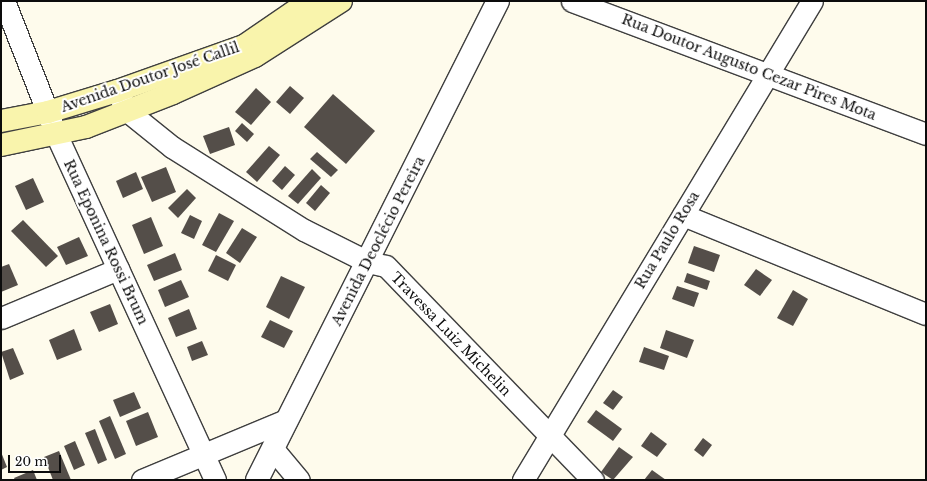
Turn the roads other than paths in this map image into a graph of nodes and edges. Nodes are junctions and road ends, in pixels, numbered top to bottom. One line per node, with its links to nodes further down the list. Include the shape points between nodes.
1 (4, 1): 9 (street, Rua Eponina Rossi Brum)
2 (310, 1): 8 (main road, Avenida Doutor José Callil, via 244,46)
3 (341, 1): 8 (main road, Avenida Doutor José Callil, via 255,56)
4 (498, 1): 15 (street, Avenida Deoclécio Pereira)
5 (572, 1): 7 (street, Rua Doutor Augusto Cezar Pires Mota)
6 (812, 1): 7 (street, Rua Paulo Rosa)
7 (770, 74): 12 (street, Rua Doutor Augusto Cezar Pires Mota); 14 (street, Rua Paulo Rosa)
8 (122, 100): 9 (main road, Avenida Doutor José Callil); 11 (main road, Avenida Doutor José Callil, via 86,128); 15 (street, Travessa Luiz Michelin, via 172,147 304,230)
9 (48, 112): 10 (main road, Avenida Doutor José Callil); 11 (street, Rua Eponina Rossi Brum)
10 (1, 121)
11 (56, 134): 13 (main road, Avenida Doutor José Callil); 16 (street, Rua Eponina Rossi Brum)
12 (926, 134)
13 (1, 145)
14 (682, 215): 17 (street); 20 (street, Rua Paulo Rosa)
15 (368, 262): 19 (street, Avenida Deoclécio Pereira); 20 (street, Travessa Luiz Michelin, via 386,266)
16 (118, 269): 18 (street); 22 (street, Rua Eponina Rossi Brum)
17 (926, 314)
18 (1, 318)
19 (286, 420): 21 (street, Avenida Deoclécio Pereira); 22 (street)
20 (549, 436): 27 (street, Rua Paulo Rosa); 28 (street, Travessa Luiz Michelin)
21 (273, 449): 25 (street, Avenida Deoclécio Pereira); 26 (street)
22 (203, 454): 23 (street); 24 (street, Rua Eponina Rossi Brum)
23 (142, 480)
24 (215, 480)
25 (257, 480)
26 (299, 480)
27 (523, 480)
28 (593, 480)

